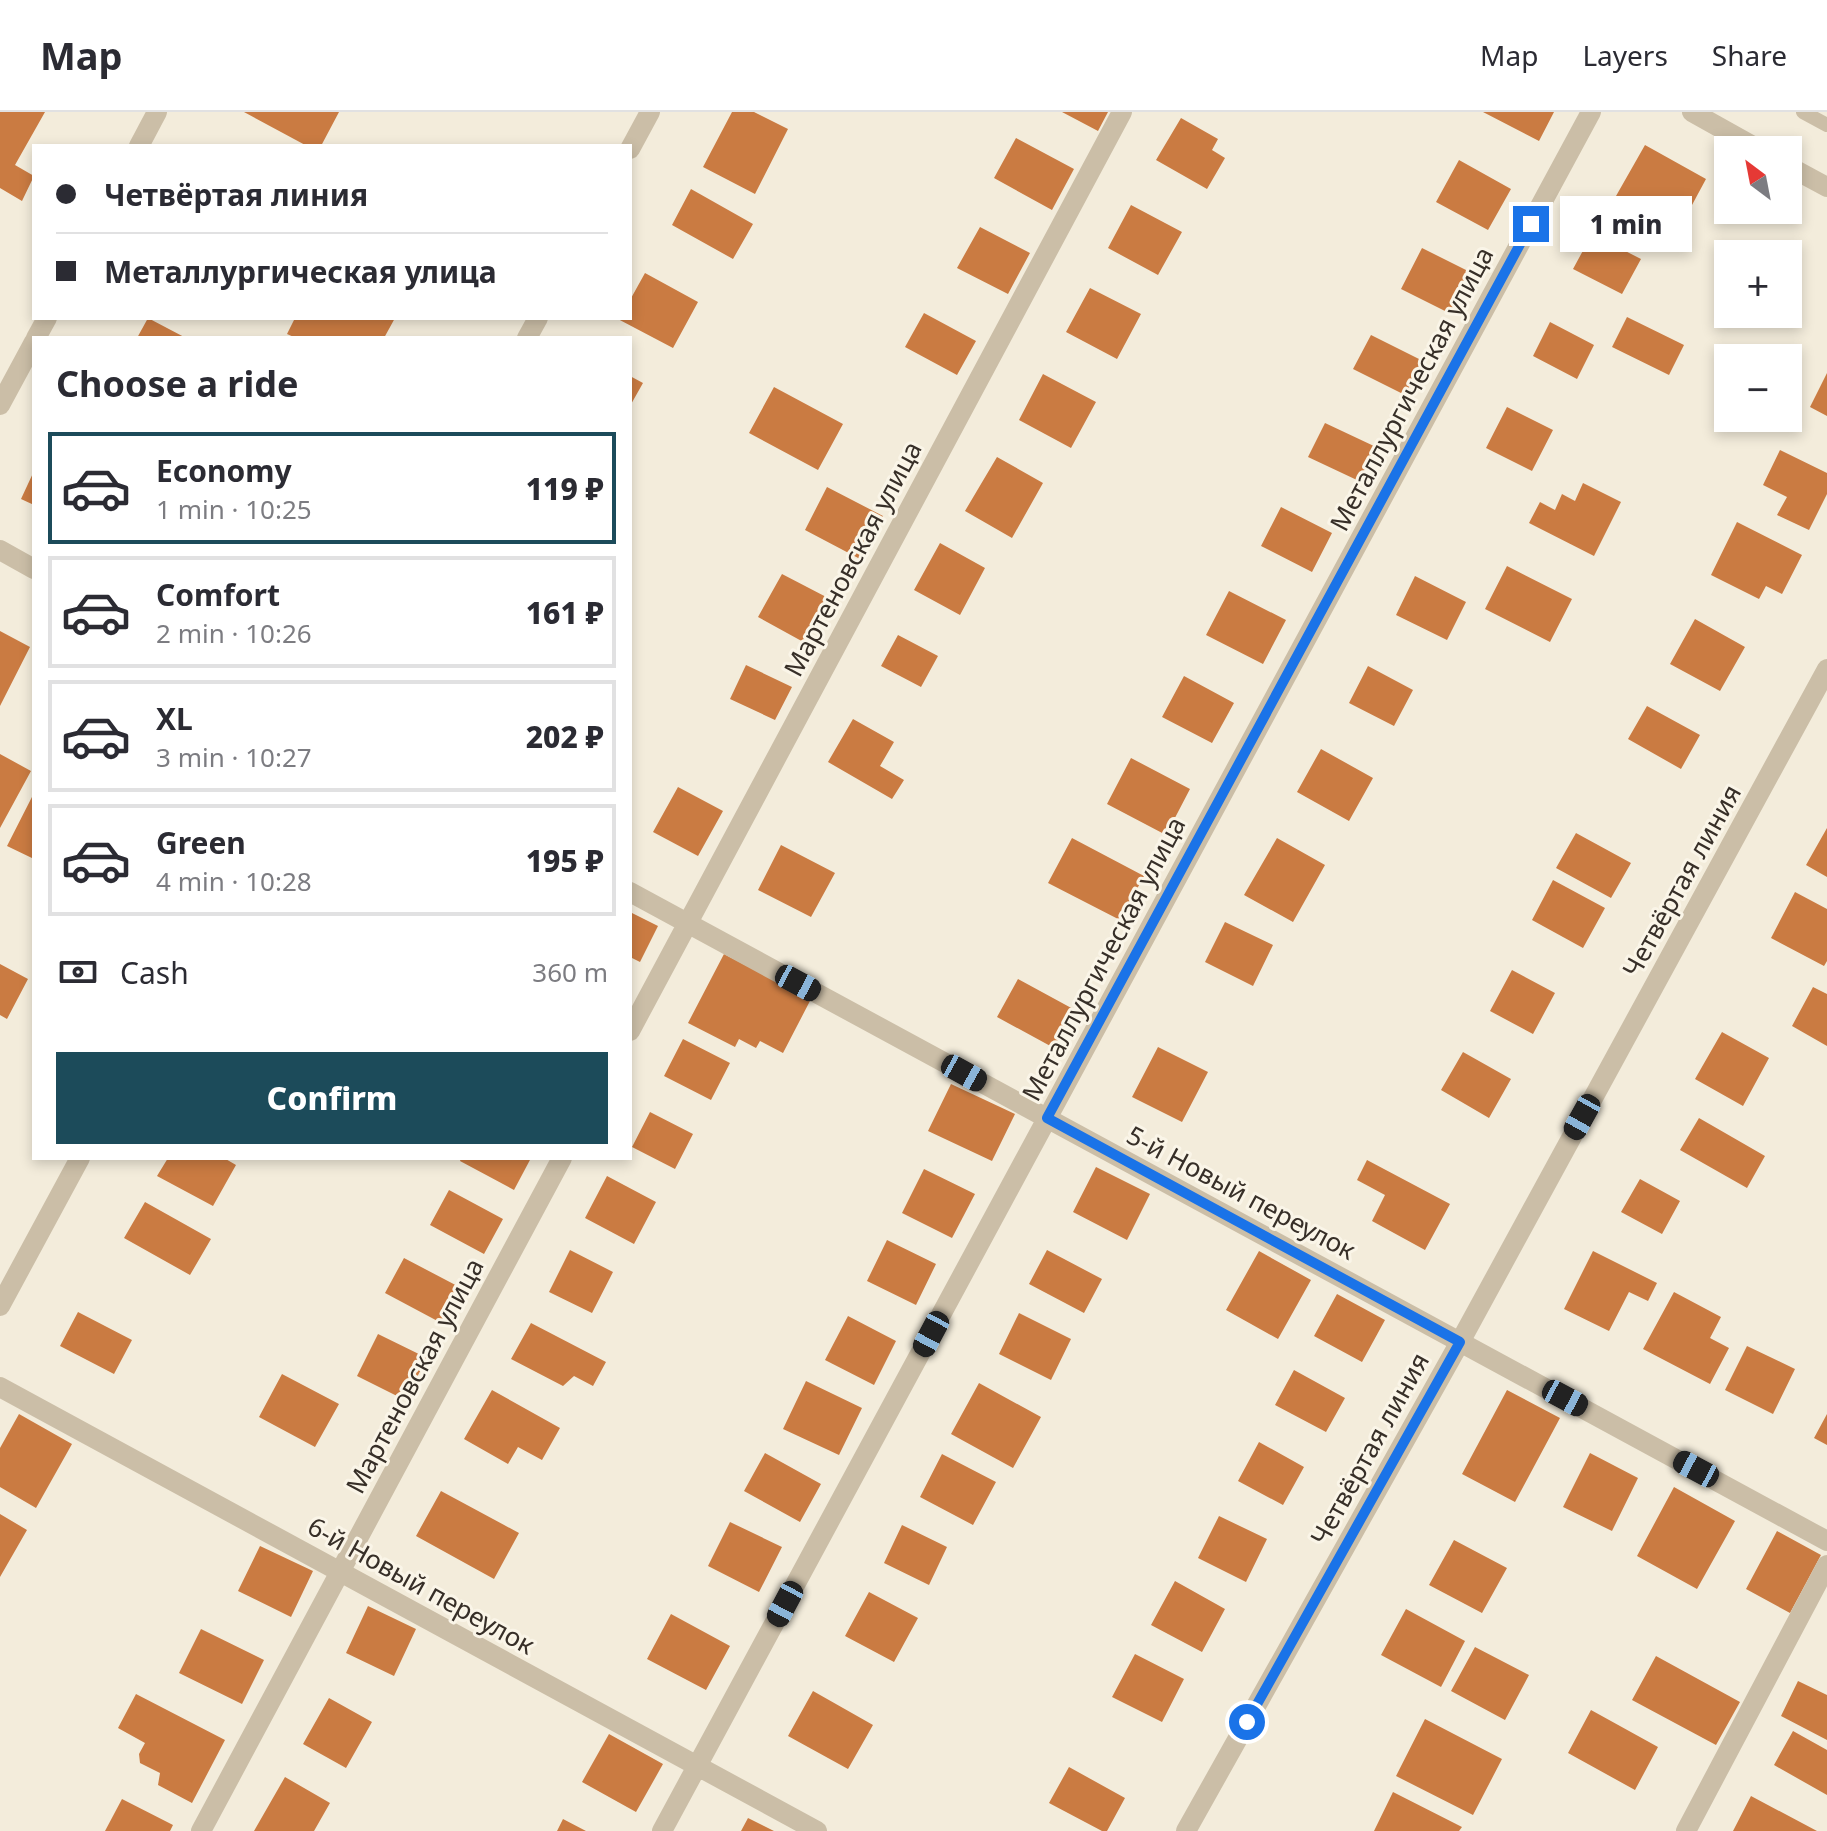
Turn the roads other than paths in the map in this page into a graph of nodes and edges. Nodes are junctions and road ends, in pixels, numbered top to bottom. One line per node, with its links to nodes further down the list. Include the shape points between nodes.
1 (157, 112): 9 (street)
2 (650, 112): 10 (street)
3 (1122, 112): 19 (street, Мартеновская улица)
4 (1591, 112): 21 (street, Металлургическая улица)
5 (1692, 112): 8 (street)
6 (1803, 112): 7 (lane)
7 (1827, 125)
8 (1735, 136)
9 (140, 144)
10 (632, 145)
11 (1802, 174): 12 (street)
12 (1827, 187)
13 (32, 346): 14 (street)
14 (0, 405)
15 (0, 550): 16 (street)
16 (32, 568)
17 (1827, 669): 25 (street, Четвёртая линия)
18 (632, 893): 19 (street, 5-й Новый переулок)
19 (688, 923): 20 (street, Мартеновская улица); 21 (street, 5-й Новый переулок)
20 (632, 1027)
21 (1047, 1118): 25 (street, 5-й Новый переулок); 30 (street, Металлургическая улица)
22 (79, 1160): 24 (street)
23 (561, 1160): 29 (street, Мартеновская улица)
24 (0, 1306)
25 (1460, 1342): 27 (street, 5-й Новый переулок); 34 (street, Четвёртая линия)
26 (0, 1387): 29 (street, 6-й Новый переулок)
27 (1827, 1541)
28 (1827, 1565): 35 (street)
29 (340, 1572): 30 (street, 6-й Новый переулок); 31 (street, Мартеновская улица)
30 (697, 1766): 32 (street, Металлургическая улица); 33 (street, 6-й Новый переулок)
31 (201, 1831)
32 (662, 1831)
33 (817, 1831)
34 (1186, 1831)
35 (1686, 1831)

